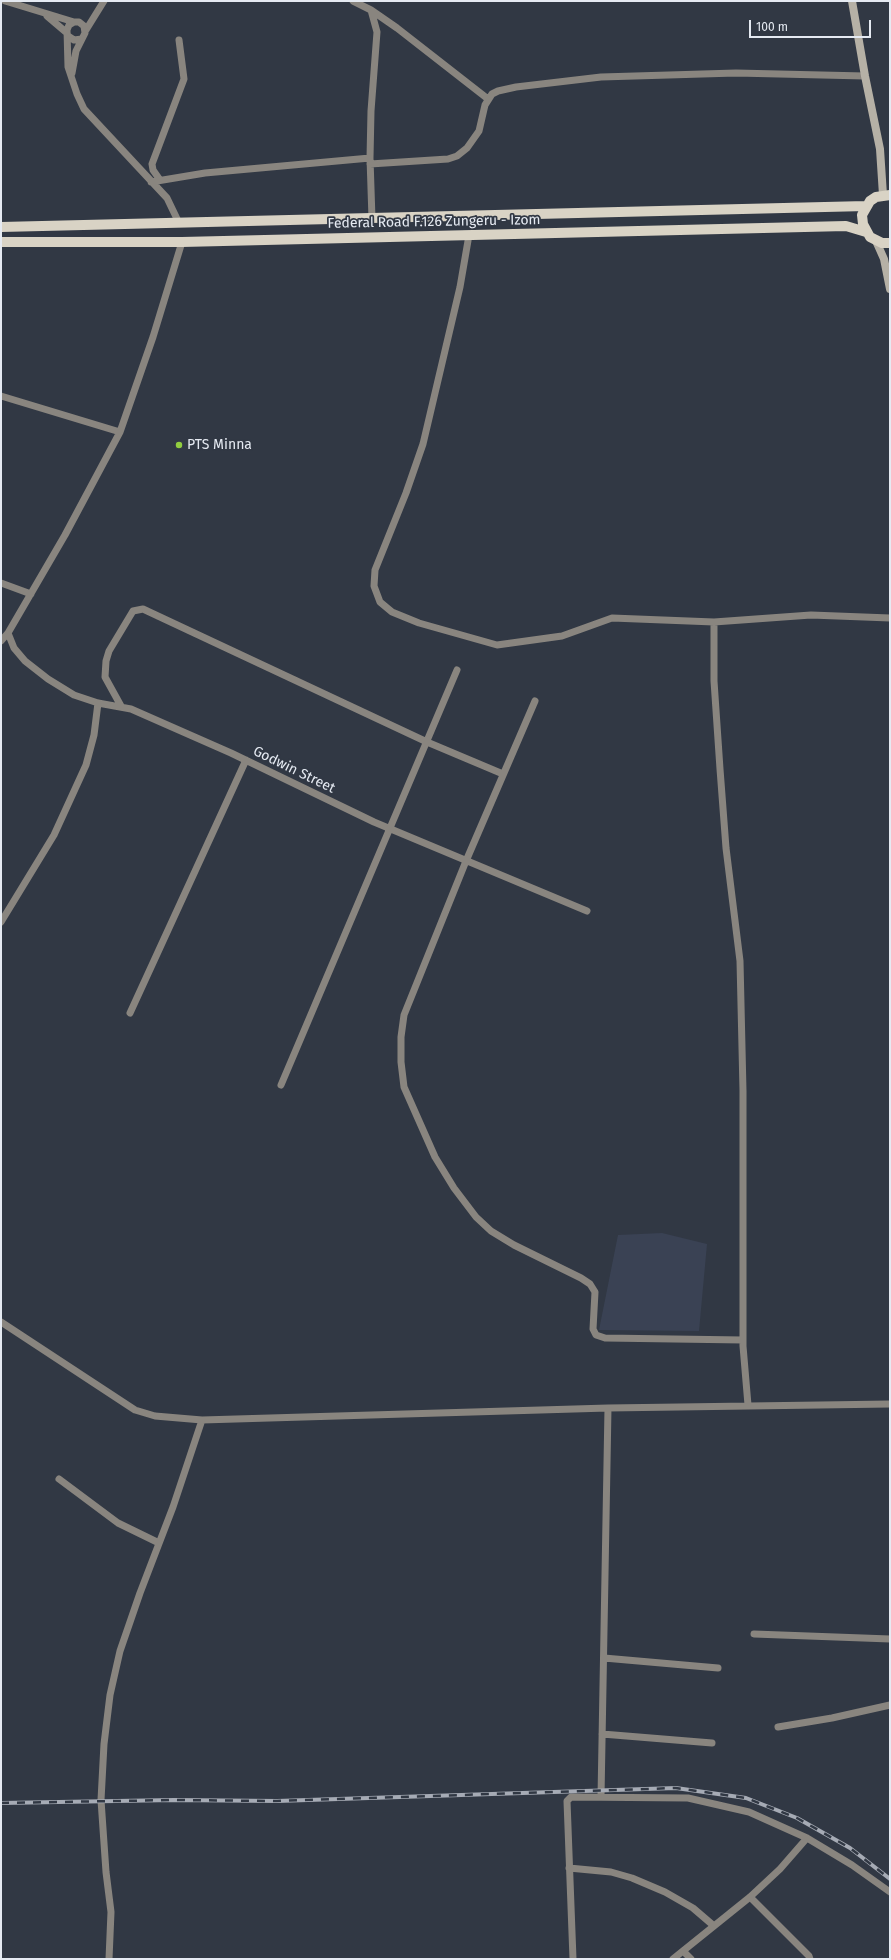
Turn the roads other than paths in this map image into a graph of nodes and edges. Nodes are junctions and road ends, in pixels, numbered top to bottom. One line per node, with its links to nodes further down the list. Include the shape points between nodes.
1 (5, 1): 6 (street)
2 (353, 1): 5 (street)
3 (852, 1): 12 (street)
4 (102, 4): 7 (street, via 92,16); 8 (street)
5 (371, 10): 14 (street); 15 (street, via 377,32)
6 (42, 13): 7 (street); 9 (street)
7 (76, 22): 8 (street); 9 (street, via 68,27)
8 (86, 30): 10 (street)
9 (68, 34): 10 (street, via 74,40); 13 (street, via 67,52)
10 (82, 38): 13 (street, via 76,50)
11 (179, 40): 16 (street, via 184,79 152,164)
12 (865, 76): 14 (street, via 736,73 601,77 498,90); 18 (street)
13 (71, 79): 17 (street, via 84,109)
14 (488, 99): 15 (street, via 479,131 468,148 457,156 448,159)
15 (370, 161): 16 (street, via 205,173); 21 (street)
16 (160, 180): 17 (street)
17 (151, 182): 22 (street, via 167,198)
18 (887, 195): 19 (main road, via 876,197)
19 (866, 206): 20 (main road, Federal Road F.126 Zungeru - Izom); 25 (main road, via 862,219)
20 (606, 213): 21 (main road, Federal Road F.126 Zungeru - Izom); 24 (main road)
21 (372, 219): 22 (main road, Federal Road F.126 Zungeru - Izom)
22 (179, 223): 23 (main road, Federal Road F.126 Zungeru - Izom)
23 (1, 226)
24 (607, 232): 25 (main road, Federal Road F.126 Zungeru - Izom, via 846,226); 26 (main road, Federal Road F.126 Zungeru - Izom)
25 (866, 232): 27 (main road)
26 (469, 235): 29 (main road, Federal Road F.126 Zungeru - Izom); 37 (street, via 460,287 423,444 376,570 374,586 380,602 392,612 419,623 497,645 562,636 612,618)
27 (876, 241): 30 (main road); 31 (street, via 883,255)
28 (1, 242): 29 (main road, Federal Road F.126 Zungeru - Izom)
29 (182, 242): 33 (street)
30 (890, 243)
31 (890, 288)
32 (1, 396): 33 (street)
33 (120, 432): 35 (street)
34 (1, 583): 35 (street)
35 (31, 594): 38 (street)
36 (890, 618): 37 (street, via 811,615)
37 (714, 622): 54 (street, via 714,681 722,800 740,961)
38 (8, 633): 39 (street); 42 (street, Godwin Street, via 14,648 25,661 48,679 74,695)
39 (1, 641)
40 (458, 670): 44 (street)
41 (535, 701): 46 (street)
42 (98, 703): 43 (street, Godwin Street); 50 (street, via 94,735 86,765 54,835)
43 (121, 706): 44 (street, via 105,677 106,661 109,651 133,611 143,610); 45 (street, Godwin Street)
44 (427, 742): 46 (street); 47 (street)
45 (246, 760): 47 (street, Godwin Street, via 338,806); 51 (street)
46 (503, 774): 48 (street)
47 (391, 829): 48 (street, Godwin Street); 52 (street)
48 (466, 861): 49 (street, Godwin Street); 54 (street, via 404,1015 401,1037 404,1087 435,1157 454,1188 491,1232 590,1284 595,1292 593,1329 596,1334 605,1338)
49 (587, 911)
50 (1, 922)
51 (130, 1013)
52 (281, 1085)
53 (1, 1322): 58 (street, via 135,1410 155,1416)
54 (743, 1340): 56 (street)
55 (890, 1404): 56 (street)
56 (748, 1406): 57 (street)
57 (608, 1408): 58 (street); 63 (street)
58 (202, 1420): 60 (street)
59 (59, 1479): 60 (street, via 118,1523)
60 (159, 1543): 76 (street, via 120,1651 110,1695 102,1800 111,1912)
61 (754, 1634): 62 (street)
62 (890, 1639)
63 (604, 1658): 64 (street); 67 (street)
64 (718, 1668)
65 (890, 1706): 66 (street)
66 (778, 1726)
67 (602, 1734): 68 (street); 69 (street)
68 (712, 1743)
69 (601, 1797): 70 (street, via 688,1798 749,1812); 71 (street, via 570,1797 568,1801)
70 (807, 1838): 72 (street); 73 (street, via 780,1869)
71 (569, 1868): 74 (street, via 611,1872 632,1878 693,1908); 77 (street)
72 (890, 1892)
73 (750, 1897): 74 (street); 80 (street)
74 (714, 1926): 75 (street)
75 (683, 1951): 78 (street); 79 (street)
76 (109, 1959)
77 (573, 1959)
78 (673, 1959)
79 (691, 1959)
80 (810, 1959)

